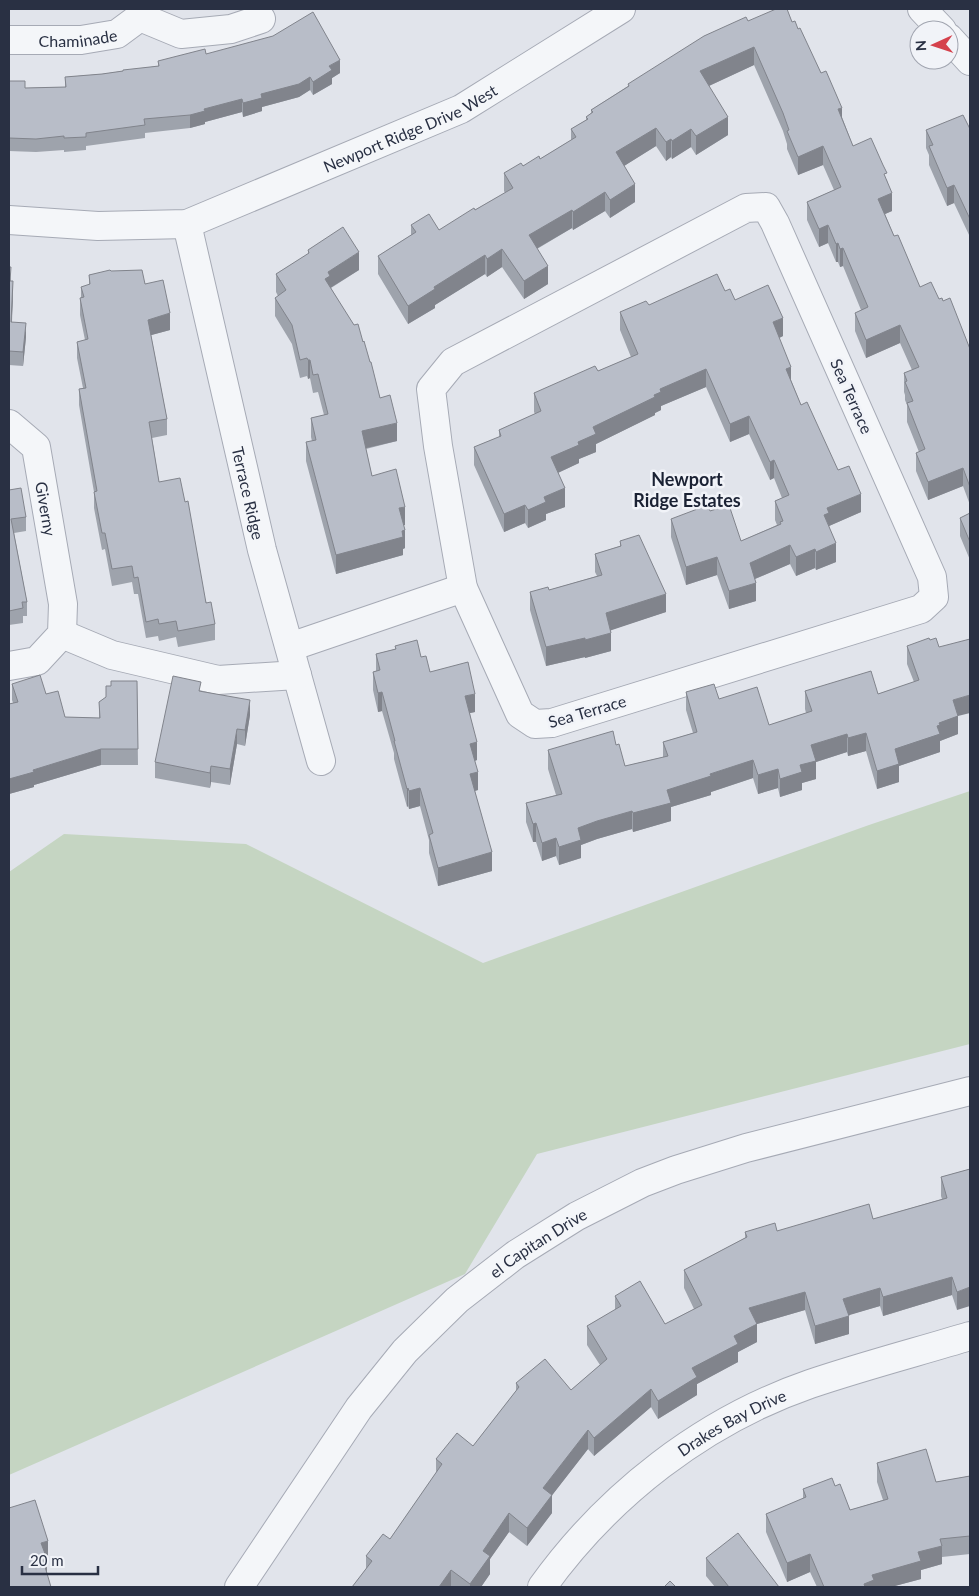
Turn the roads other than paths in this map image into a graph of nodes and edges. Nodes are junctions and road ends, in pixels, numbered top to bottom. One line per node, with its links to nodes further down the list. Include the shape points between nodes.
1 (621, 9): 10 (street, Newport Ridge Drive West, via 461,109)
2 (922, 9): 5 (street)
3 (141, 13): 4 (street, via 182,34 231,29); 6 (street, Chaminade, via 117,34 81,40)
4 (261, 19)
5 (932, 20)
6 (9, 40)
7 (959, 48): 8 (street)
8 (970, 60)
9 (9, 220): 10 (street, via 98,226)
10 (187, 224): 14 (street, Terrace Ridge, via 262,550)
11 (9, 424): 13 (street, Giverny, via 36,447 63,604)
12 (463, 588): 12 (street, Sea Terrace, via 520,714 535,724 552,723 922,609 934,597 932,577 766,207 746,208 453,362 431,389); 14 (street)
13 (62, 634): 15 (street, via 37,661); 16 (street, via 112,655 218,680)
14 (290, 647): 16 (street, Terrace Ridge)
15 (9, 666)
16 (297, 674): 17 (street, Terrace Ridge)
17 (321, 761)
18 (970, 1091): 20 (street, el Capitan Drive, via 746,1148 676,1170 642,1183 577,1216 515,1255 458,1300 405,1351 359,1408)
19 (970, 1336): 21 (street, Drakes Bay Drive, via 809,1384 708,1432 661,1464 618,1500 579,1540)
20 (239, 1587)
21 (542, 1587)

